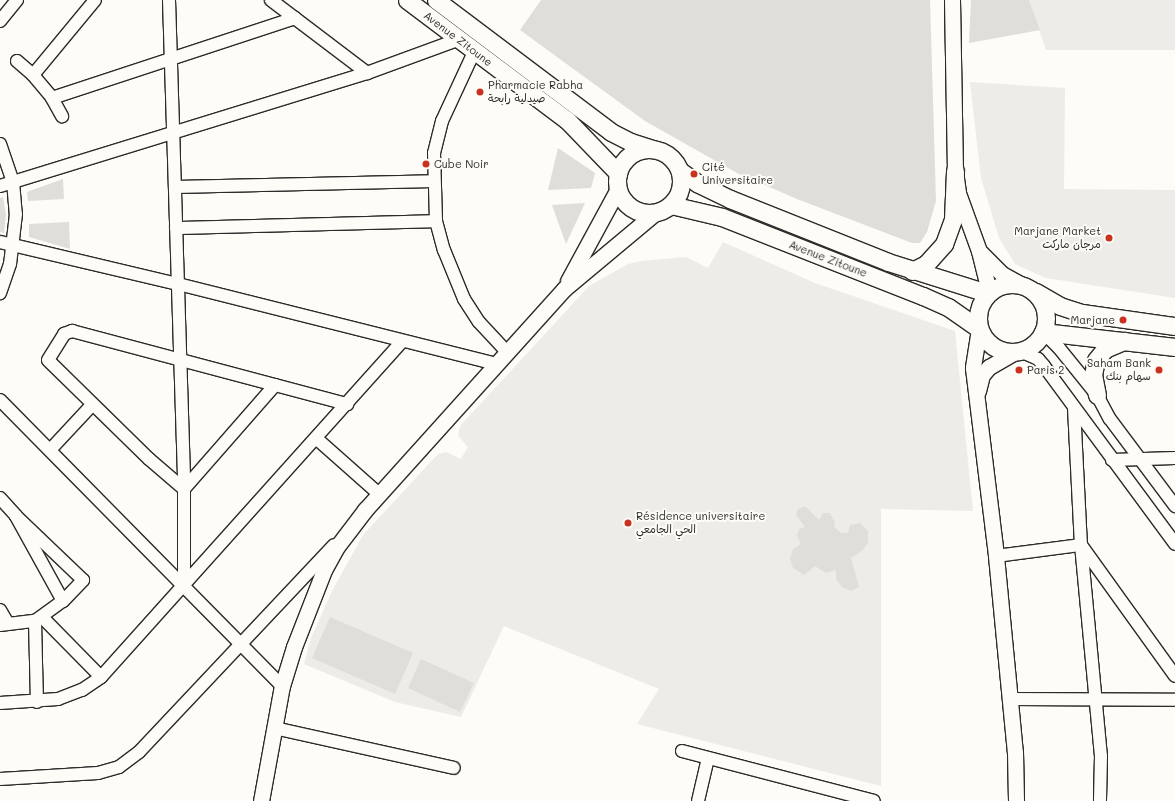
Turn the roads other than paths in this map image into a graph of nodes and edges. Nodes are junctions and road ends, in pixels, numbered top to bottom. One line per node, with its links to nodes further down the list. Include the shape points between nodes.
1 (16, 0): 9 (street)
2 (95, 0): 15 (street)
3 (169, 0): 12 (street)
4 (271, 0): 8 (street)
5 (407, 0): 10 (main road, Avenue Zitoune)
6 (436, 0): 20 (main road, Avenue Zitoune, via 611,132)
7 (952, 0): 22 (street)
8 (295, 18): 12 (street); 14 (street)
9 (0, 21)
10 (457, 40): 11 (main road, Avenue Zitoune); 14 (street)
11 (474, 52): 23 (main road, Avenue Zitoune, via 567,120); 24 (street, via 442,121 434,154)
12 (171, 59): 16 (street); 18 (street)
13 (17, 62): 15 (street)
14 (367, 73): 18 (street)
15 (33, 76): 16 (street)
16 (52, 98): 17 (street)
17 (62, 116)
18 (174, 133): 25 (street); 27 (street)
19 (0, 144): 25 (street)
20 (653, 149): 21 (main road, via 670,156); 23 (main road, via 636,152 628,157)
21 (680, 171): 29 (main road, via 680,189); 36 (main road, Avenue Zitoune, via 696,183 730,199)
22 (955, 171): 35 (street, via 958,193); 36 (main road, via 953,219 944,244 929,261)
23 (618, 172): 28 (main road)
24 (434, 181): 27 (street); 31 (street)
25 (13, 182): 26 (street); 34 (street, via 16,214)
26 (0, 186)
27 (175, 187): 32 (street)
28 (618, 189): 30 (main road, via 629,206 641,212); 39 (street)
29 (671, 205): 30 (main road); 43 (main road, Avenue Zitoune, via 722,217 923,296 948,307)
30 (655, 213): 39 (street)
31 (436, 221): 32 (street); 48 (street, via 444,250 464,299 484,328)
32 (176, 228): 37 (street)
33 (0, 242): 34 (street)
34 (13, 245): 37 (street); 41 (street)
35 (980, 251): 38 (street, via 1002,274); 40 (street)
36 (912, 271): 40 (main road, Avenue Zitoune)
37 (178, 284): 46 (street); 50 (street)
38 (1027, 287): 40 (main road, via 999,285); 42 (main road, via 1060,306 1082,313); 44 (main road, via 1045,309)
39 (564, 289): 48 (street)
40 (988, 292): 43 (main road, via 978,310)
41 (0, 293)
42 (1175, 326)
43 (979, 328): 49 (main road, via 993,346); 53 (street, via 973,368)
44 (1043, 332): 45 (main road); 49 (main road, via 1034,344); 54 (street)
45 (1124, 341): 47 (main road); 54 (main road, via 1105,349 1096,360 1093,375)
46 (402, 342): 51 (street); 56 (street)
47 (1175, 346)
48 (507, 352): 51 (street)
49 (1017, 352): 53 (street, via 989,366 982,375); 58 (street, via 1041,362)
50 (180, 359): 52 (street); 57 (street, via 69,331 64,334 48,360); 64 (street)
51 (496, 364): 65 (street)
52 (275, 385): 56 (street); 64 (street)
53 (977, 394): 72 (street)
54 (1097, 395): 63 (street)
55 (0, 400): 60 (street)
56 (347, 404): 59 (street)
57 (92, 405): 60 (street); 64 (street)
58 (1074, 408): 62 (street); 71 (street)
59 (317, 439): 65 (street); 73 (street)
60 (50, 450): 73 (street)
61 (1175, 458): 63 (street)
62 (1112, 460): 63 (street); 70 (street)
63 (1140, 460): 67 (street)
64 (184, 489): 73 (street)
65 (379, 494): 69 (street)
66 (0, 498): 68 (street)
67 (1175, 506)
68 (16, 516): 74 (street); 74 (street, via 83,580)
69 (351, 527): 78 (street); 81 (street, via 324,570 302,622)
70 (1175, 544)
71 (1081, 545): 72 (street); 79 (street); 83 (street)
72 (996, 556): 82 (street)
73 (184, 586): 78 (street); 80 (street)
74 (63, 601): 76 (street)
75 (0, 610): 77 (street)
76 (38, 619): 77 (street); 80 (street); 85 (street)
77 (4, 625)
78 (240, 644): 81 (street); 91 (street, via 162,730 139,752 119,766 98,773)
79 (1175, 676)
80 (101, 677): 85 (street, via 72,695)
81 (282, 686): 87 (street)
82 (1010, 699): 83 (street); 95 (street)
83 (1094, 700): 84 (street); 96 (street, via 1101,756)
84 (1175, 700)
85 (37, 702): 86 (street)
86 (0, 703)
87 (274, 728): 90 (street); 92 (street)
88 (682, 751): 89 (street)
89 (708, 758): 93 (street); 94 (street)
90 (454, 768)
91 (0, 779)
92 (261, 801)
93 (698, 801)
94 (874, 801)
95 (1016, 801)
96 (1100, 801)

